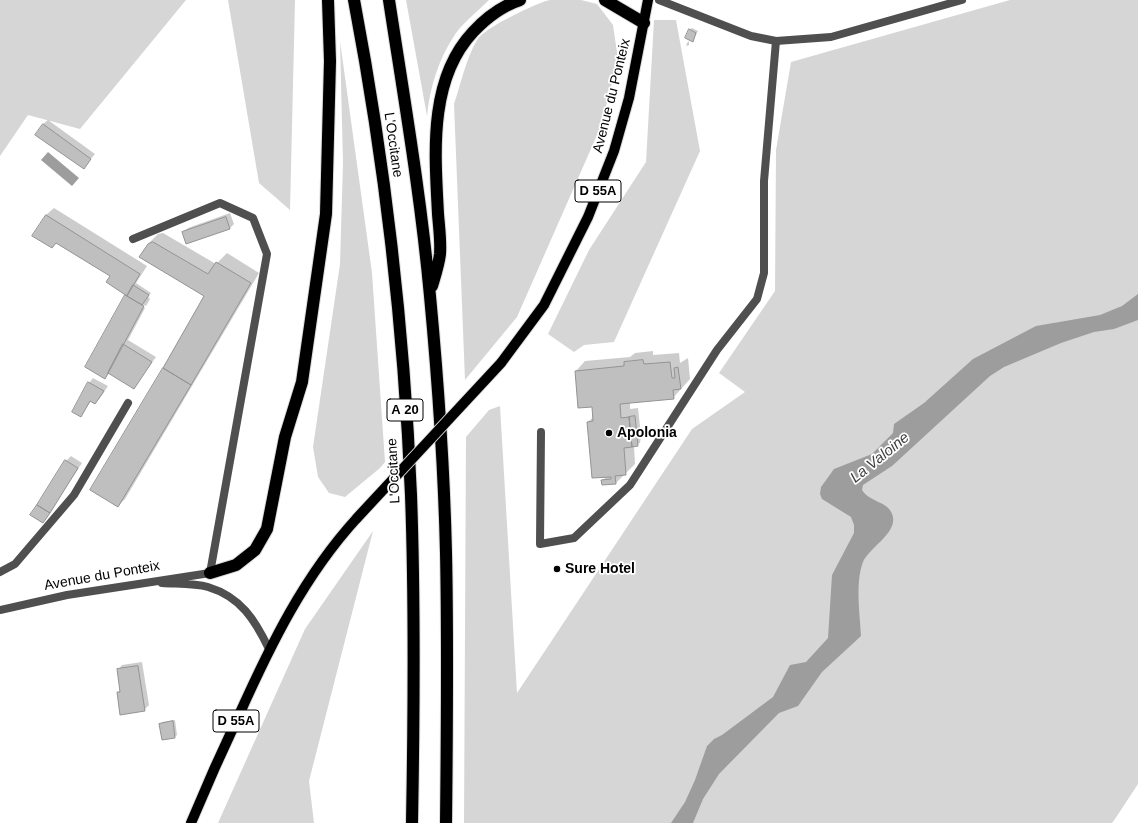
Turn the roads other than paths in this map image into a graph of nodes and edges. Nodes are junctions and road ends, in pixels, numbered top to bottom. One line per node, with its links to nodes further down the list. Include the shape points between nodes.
1 (328, 0): 16 (highway, via 330,61 326,214 302,382 285,437 267,529 255,550 236,565)
2 (354, 0): 21 (highway, L'Occitane / A 20, via 378,141 401,347 411,502 414,717)
3 (389, 0): 12 (highway, L'Occitane / A 20, via 419,198)
4 (520, 0): 12 (highway, via 496,12 481,24 454,57 446,77 436,133 440,255)
5 (606, 0): 9 (highway)
6 (648, 0): 9 (main road, Avenue du Ponteix / D 55A)
7 (659, 0): 10 (street, via 751,36)
8 (962, 0): 10 (street, via 831,37)
9 (644, 23): 19 (main road, Avenue du Ponteix / D 55A, bridge, via 629,98 614,151 588,217 544,305 501,363 336,542 296,600)
10 (776, 41): 14 (street, via 764,181 764,273 757,299 717,350 630,485 574,538 540,544)
11 (132, 240): 16 (street, via 220,203 253,218 267,254)
12 (430, 295): 22 (highway, L'Occitane / A 20, via 446,550)
13 (128, 403): 15 (street, via 74,495 14,564)
14 (541, 432)
15 (0, 572)
16 (210, 573): 17 (street, Avenue du Ponteix)
17 (147, 582): 18 (street, Avenue du Ponteix, via 67,595); 19 (street, via 207,587 233,597 250,616)
18 (0, 610)
19 (269, 648): 20 (main road, D 55A)
20 (191, 823)
21 (412, 823)
22 (446, 823)

